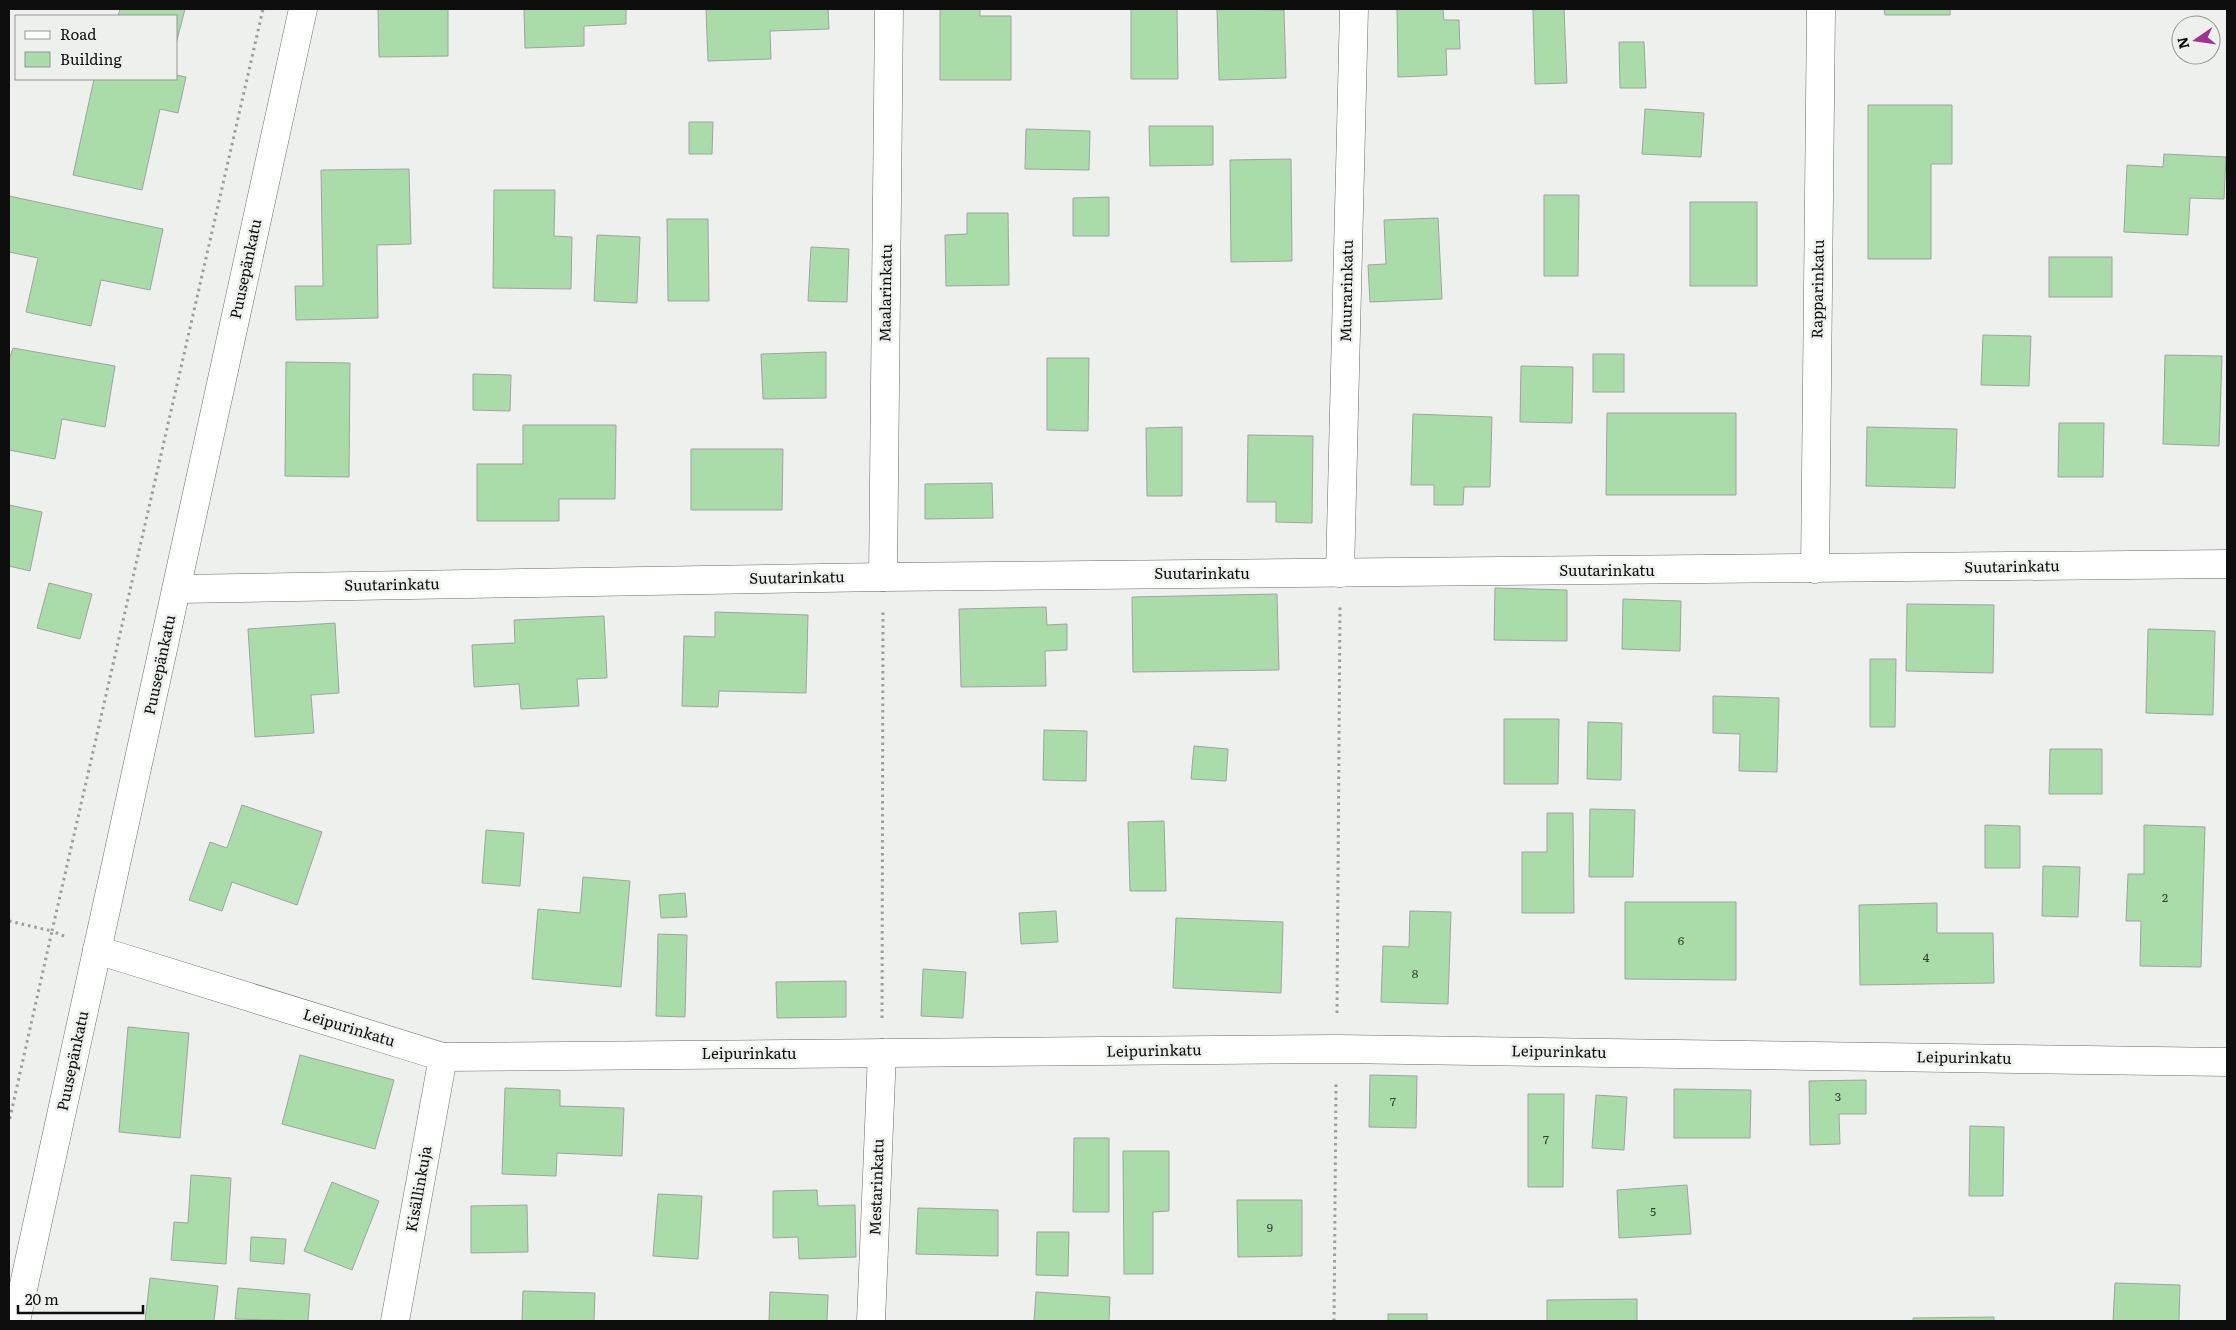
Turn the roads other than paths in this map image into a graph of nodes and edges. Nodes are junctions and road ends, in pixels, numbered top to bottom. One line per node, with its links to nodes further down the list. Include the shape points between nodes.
1 (303, 9): 9 (street, Puusepänkatu)
2 (889, 9): 8 (street, Maalarinkatu)
3 (1354, 9): 7 (street, Muurarinkatu)
4 (1821, 9): 6 (street, Rapparinkatu)
5 (2227, 564): 6 (street, Suutarinkatu)
6 (1816, 569): 7 (street, Suutarinkatu)
7 (1340, 573): 8 (street, Suutarinkatu)
8 (883, 577): 9 (street, Suutarinkatu)
9 (177, 589): 10 (street, Puusepänkatu)
10 (97, 950): 12 (street, Leipurinkatu); 14 (street, Puusepänkatu)
11 (882, 1053): 12 (street, Leipurinkatu); 13 (street, Leipurinkatu, via 1337,1049); 16 (street, Mestarinkatu)
12 (443, 1057): 15 (street, Kisällinkuja)
13 (2227, 1062)
14 (16, 1321)
15 (395, 1321)
16 (871, 1321)

